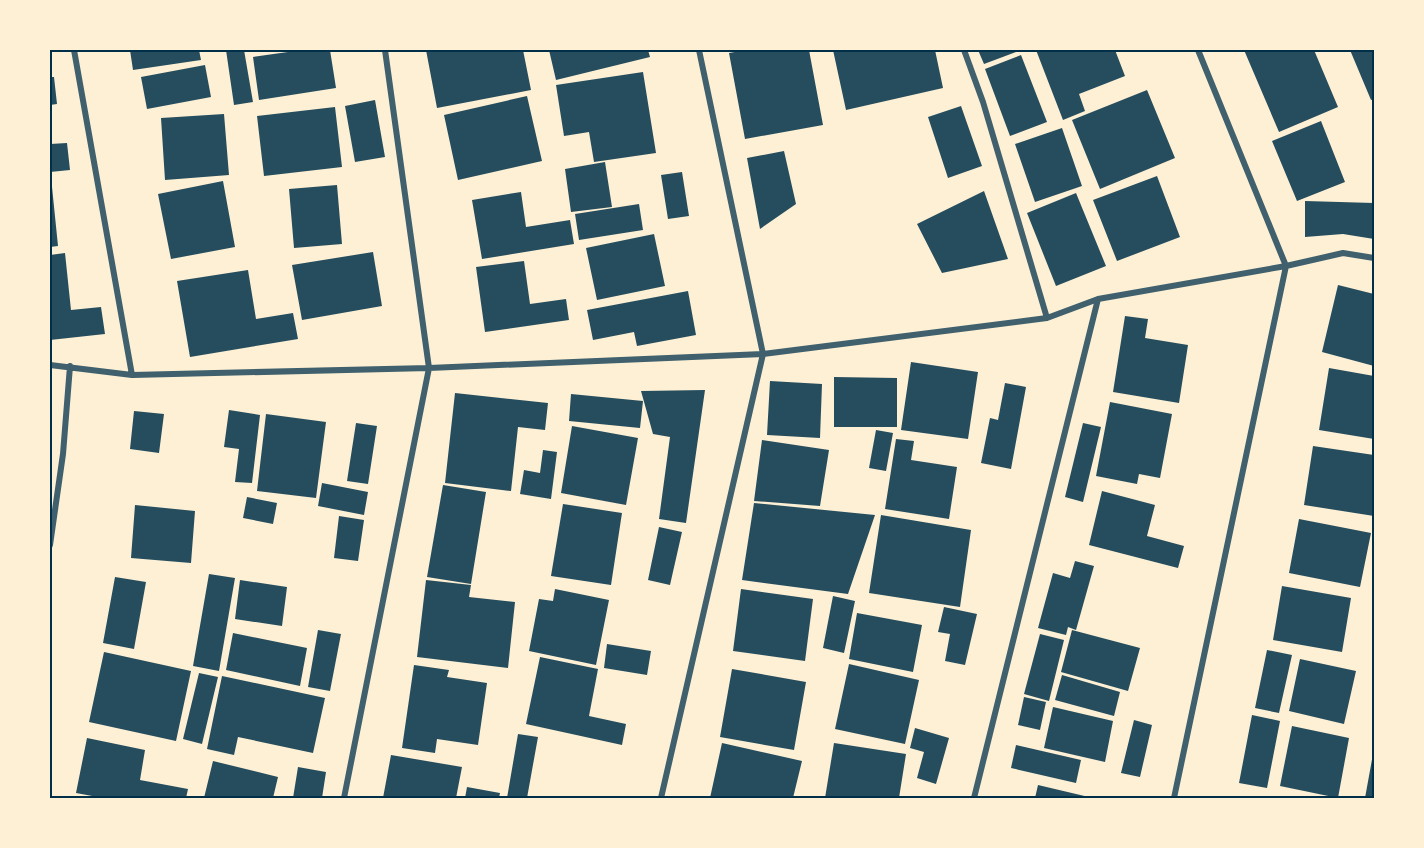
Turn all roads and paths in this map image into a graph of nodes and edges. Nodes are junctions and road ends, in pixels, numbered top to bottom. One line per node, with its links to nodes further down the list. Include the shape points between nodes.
1 (74, 50): 14 (street)
2 (385, 50): 13 (street)
3 (699, 50): 10 (street)
4 (964, 50): 9 (street)
5 (1198, 50): 7 (street)
6 (1374, 258): 7 (street, via 1343,253)
7 (1286, 266): 8 (street); 19 (street)
8 (1098, 299): 9 (street); 18 (street)
9 (1047, 318): 10 (street)
10 (763, 354): 13 (street); 17 (street)
11 (50, 364): 12 (street)
12 (70, 366): 14 (street); 15 (street)
13 (429, 368): 14 (street); 16 (street)
14 (132, 375)
15 (50, 545)
16 (344, 798)
17 (662, 798)
18 (975, 798)
19 (1174, 798)

